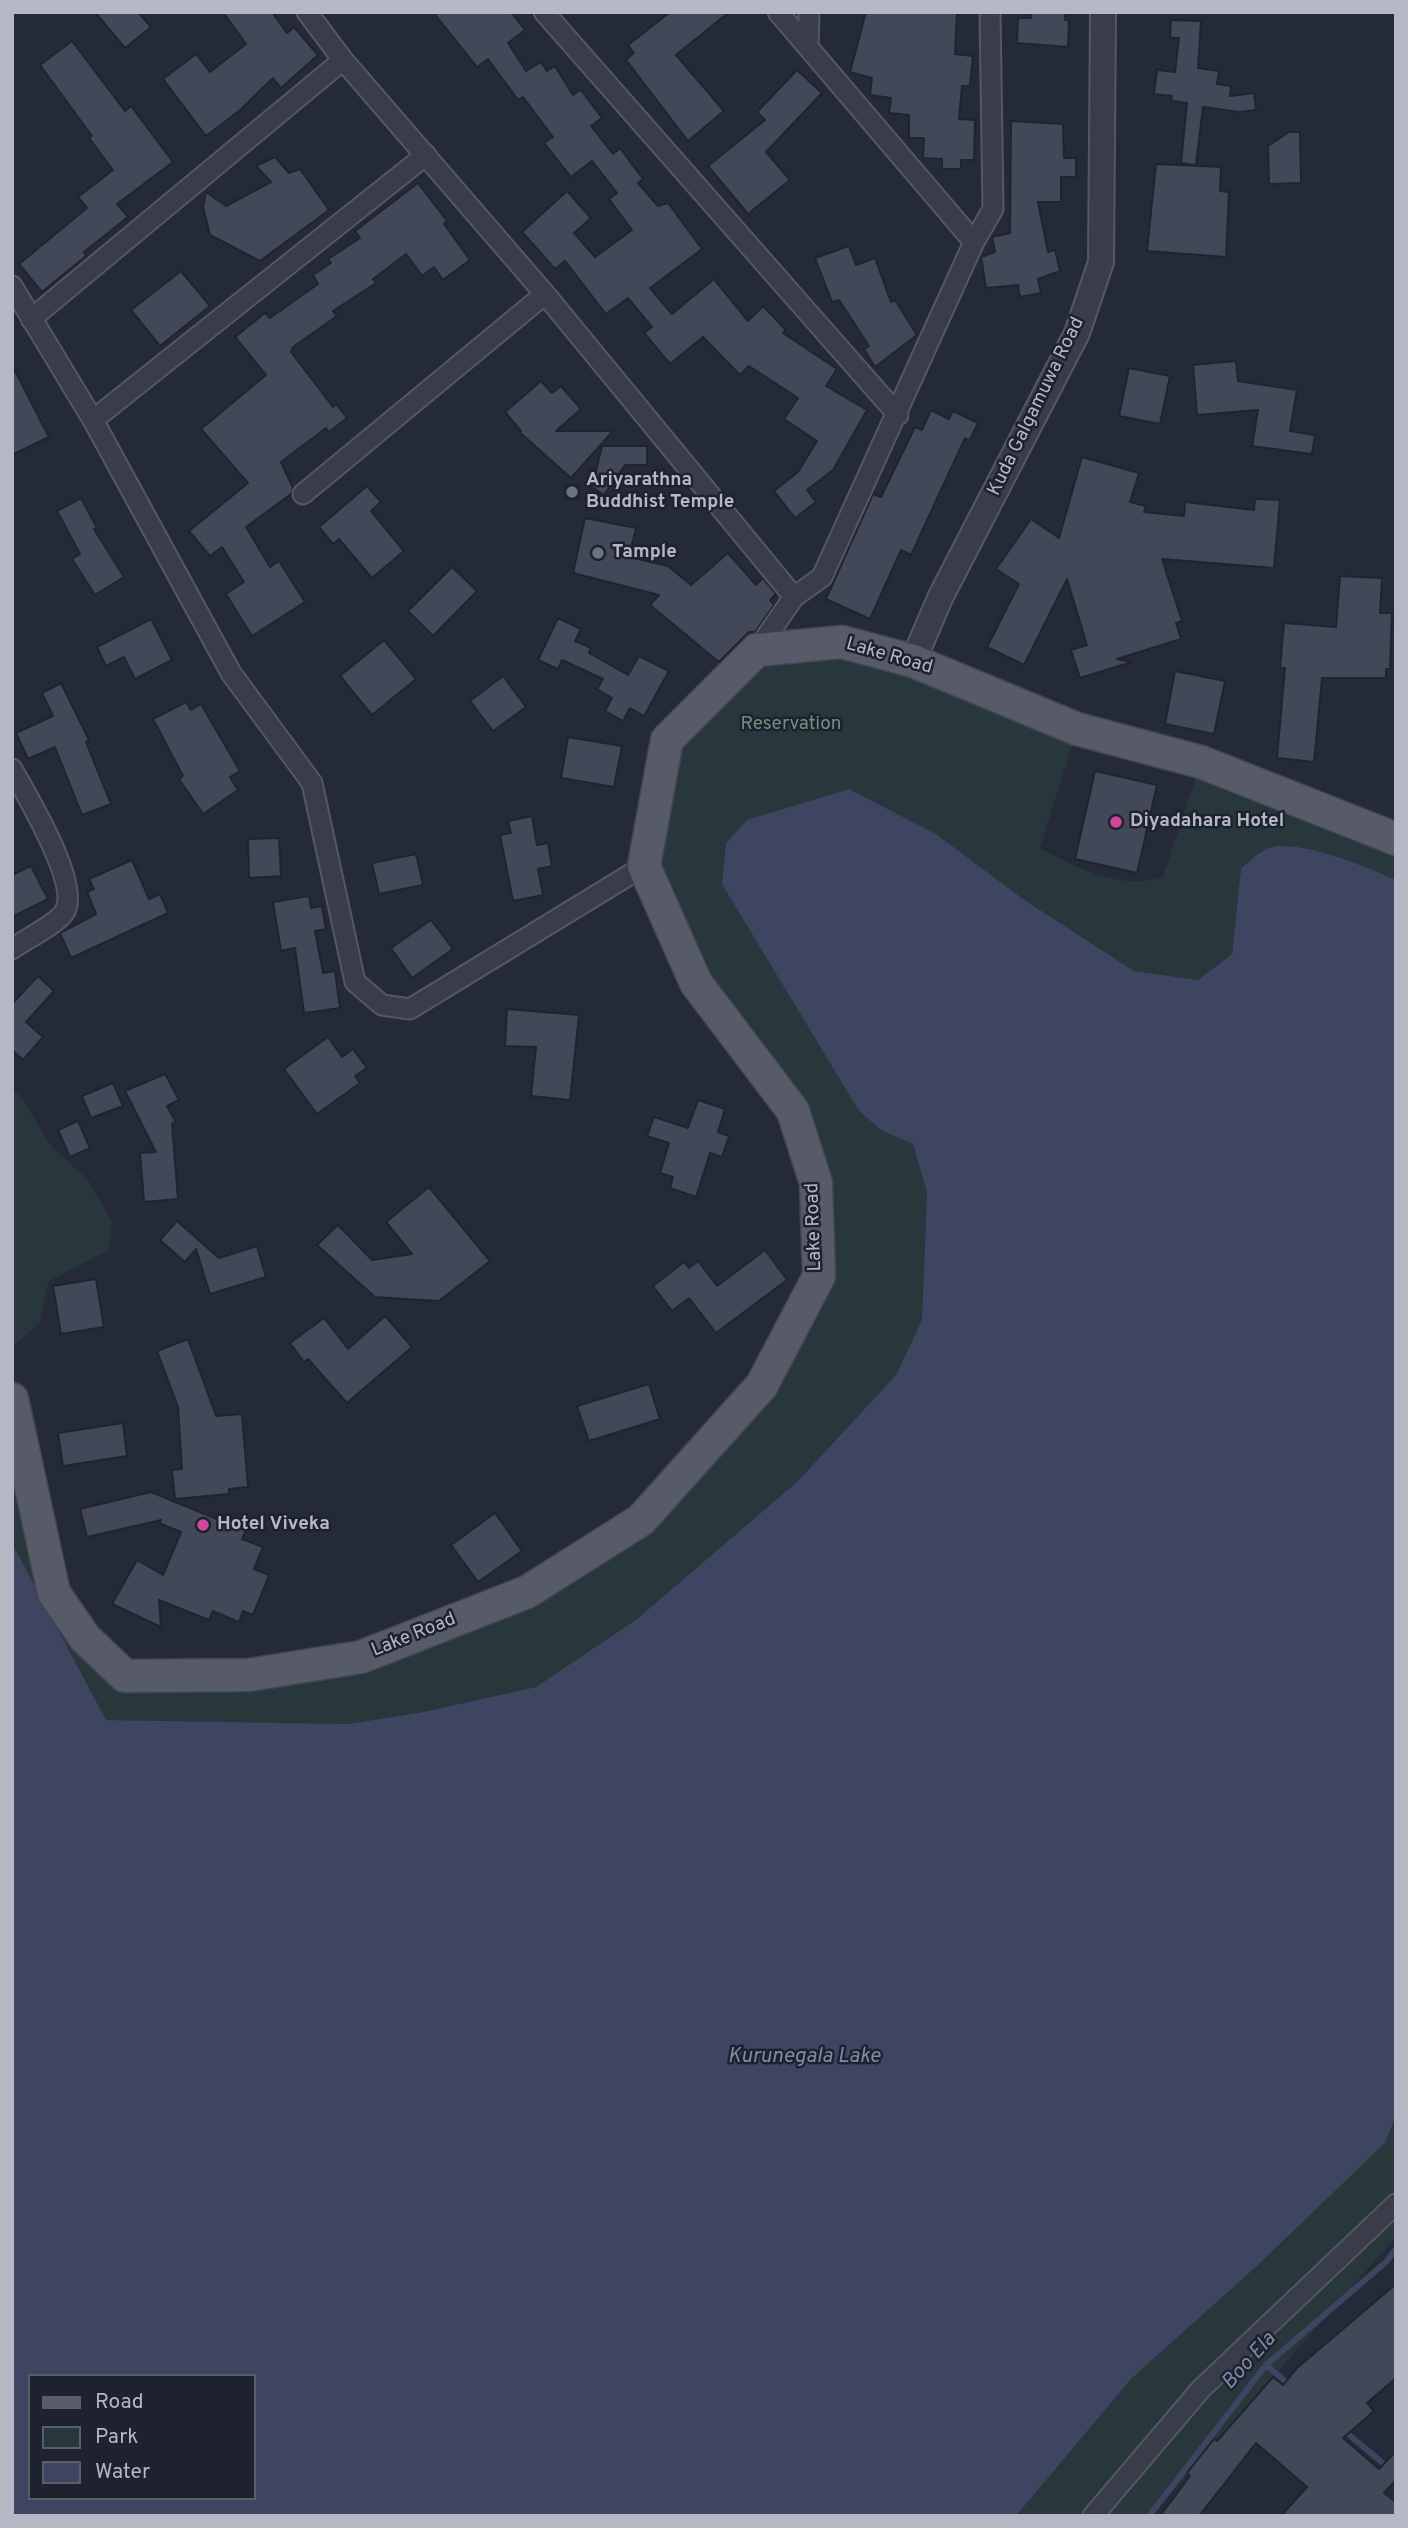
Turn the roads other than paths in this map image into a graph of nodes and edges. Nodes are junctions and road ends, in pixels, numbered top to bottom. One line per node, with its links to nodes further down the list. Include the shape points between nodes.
1 (307, 12): 8 (street)
2 (544, 12): 14 (street)
3 (778, 12): 7 (street)
4 (809, 12): 7 (street)
5 (990, 12): 10 (street, via 993,209)
6 (1103, 12): 19 (street, Kuda Galgamuwa Road, via 1101,262 1077,334 941,596)
7 (808, 47): 10 (street)
8 (343, 60): 9 (street); 13 (street)
9 (426, 155): 12 (street); 15 (street)
10 (974, 242): 14 (street)
11 (12, 286): 13 (street)
12 (545, 294): 16 (street); 17 (street)
13 (31, 319): 15 (street)
14 (898, 415): 17 (street, via 822,577)
15 (93, 420): 22 (street, via 231,673 312,783 355,982 382,1005 410,1009)
16 (303, 494)
17 (794, 597): 18 (street)
18 (757, 650): 19 (main road, Lake Road, via 842,642); 22 (main road, via 667,740)
19 (913, 661): 21 (main road, Lake Road, via 1077,729 1201,762)
20 (12, 769): 23 (street, via 53,844 69,898 64,914)
21 (1396, 839)
22 (645, 866): 24 (main road, Lake Road, via 696,983 793,1111 816,1183 819,1276 762,1385 641,1520 527,1592 361,1657 250,1675 125,1676 85,1638 54,1593)
23 (12, 948)
24 (12, 1399)
25 (1396, 2204): 26 (street, via 1201,2389)
26 (1093, 2516)

